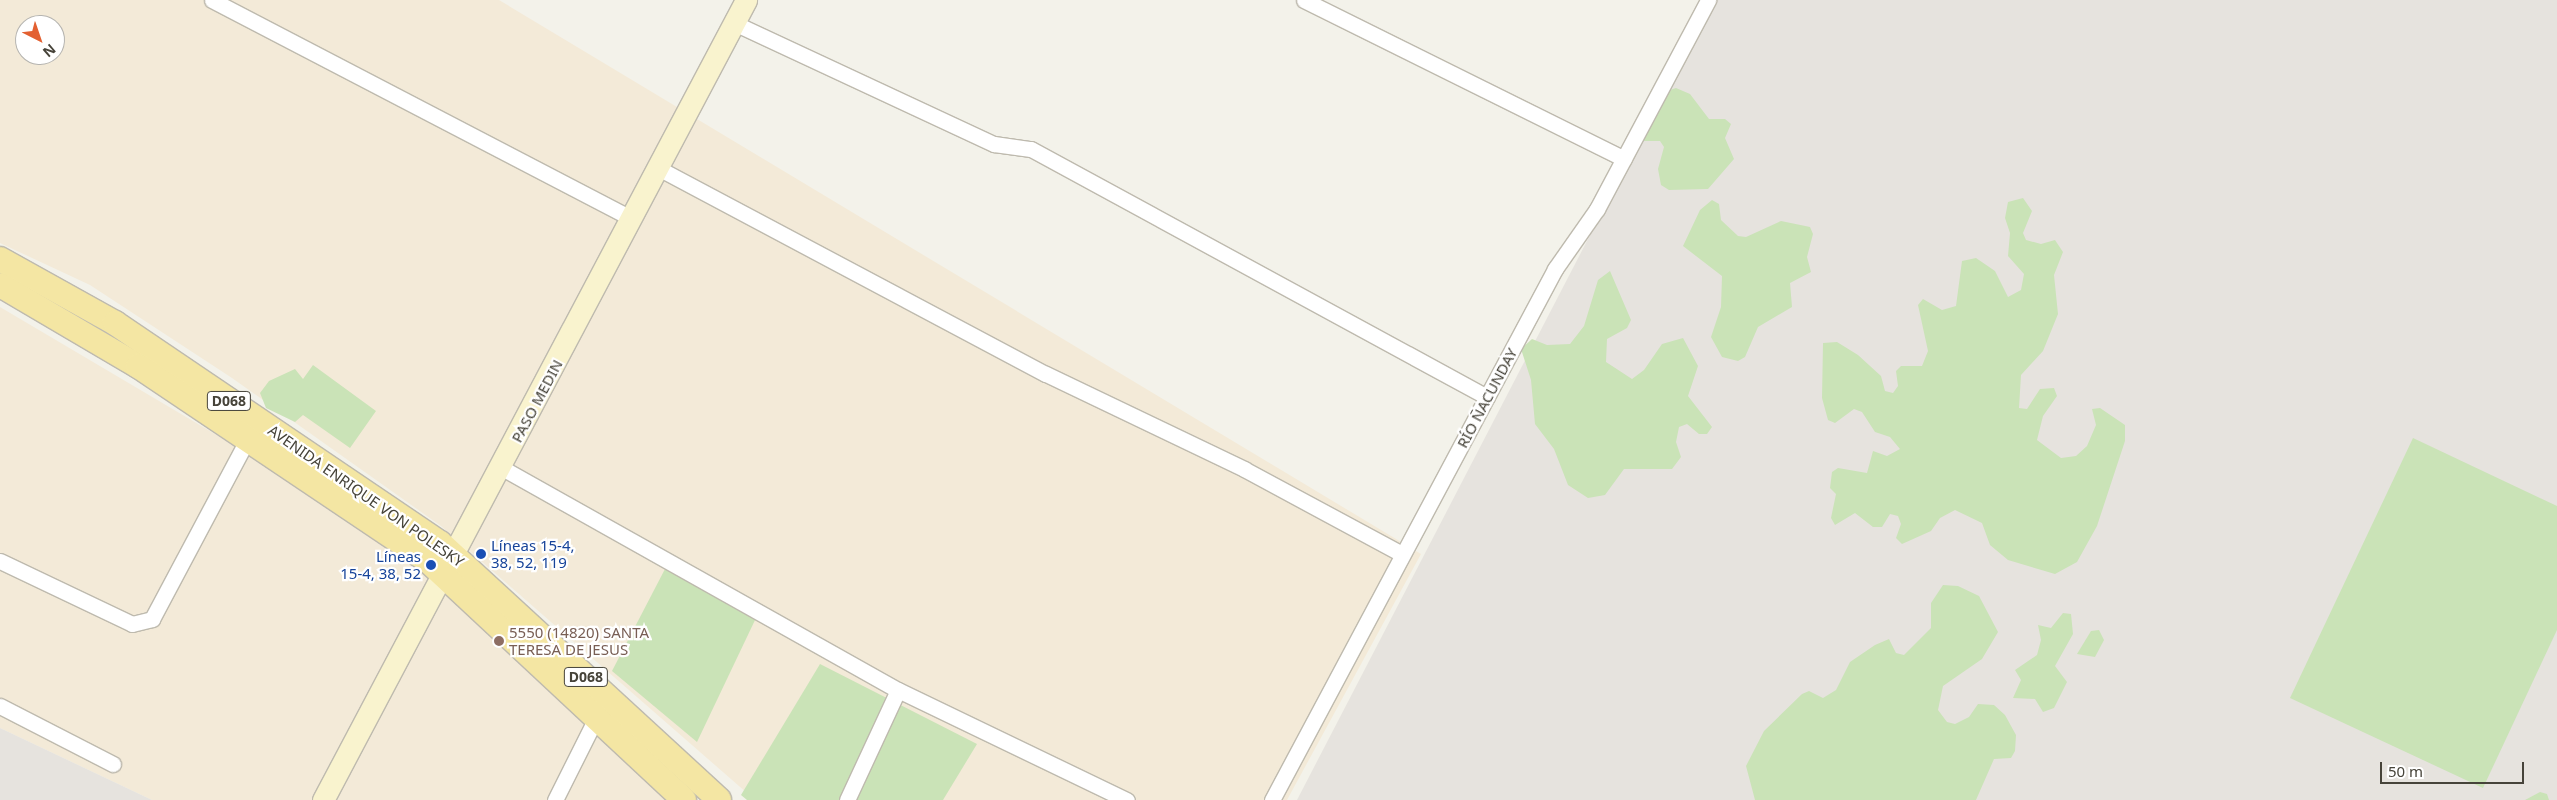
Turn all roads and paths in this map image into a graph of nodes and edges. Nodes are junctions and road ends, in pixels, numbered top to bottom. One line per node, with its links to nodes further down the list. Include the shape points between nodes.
1 (212, 0): 8 (street)
2 (746, 0): 5 (street, PASO MEDIN)
3 (1304, 0): 6 (street)
4 (1708, 0): 6 (street, RÍO ÑACUNDAY)
5 (734, 23): 7 (street, PASO MEDIN); 12 (street, via 994,144 1031,149)
6 (1624, 159): 12 (street, RÍO ÑACUNDAY, via 1597,209 1556,269)
7 (658, 168): 8 (street, PASO MEDIN); 15 (street, via 1046,374 1244,469)
8 (632, 219): 14 (street, PASO MEDIN)
9 (0, 259): 11 (main road, AVENIDA ENRIQUE VON POLESKY / D068)
10 (0, 285): 11 (main road, AVENIDA ENRIQUE VON POLESKY / D068)
11 (145, 357): 13 (main road, AVENIDA ENRIQUE VON POLESKY / D068)
12 (1487, 397): 15 (street, RÍO ÑACUNDAY)
13 (253, 430): 16 (street, via 152,618 132,624); 17 (main road, AVENIDA ENRIQUE VON POLESKY / D068)
14 (502, 468): 17 (street, PASO MEDIN); 18 (street)
15 (1402, 554): 29 (street, RÍO ÑACUNDAY)
16 (0, 561)
17 (447, 563): 19 (main road, AVENIDA ENRIQUE VON POLESKY / D068); 21 (main road, AVENIDA ENRIQUE VON POLESKY / D068); 23 (street, PASO MEDIN)
18 (898, 690): 27 (street); 28 (street)
19 (606, 697): 21 (street); 26 (main road, AVENIDA ENRIQUE VON POLESKY / D068)
20 (0, 706): 22 (street)
21 (596, 718): 24 (street); 25 (main road, AVENIDA ENRIQUE VON POLESKY / D068)
22 (113, 764)
23 (323, 800)
24 (555, 800)
25 (684, 800)
26 (719, 800)
27 (847, 800)
28 (1127, 800)
29 (1272, 800)

